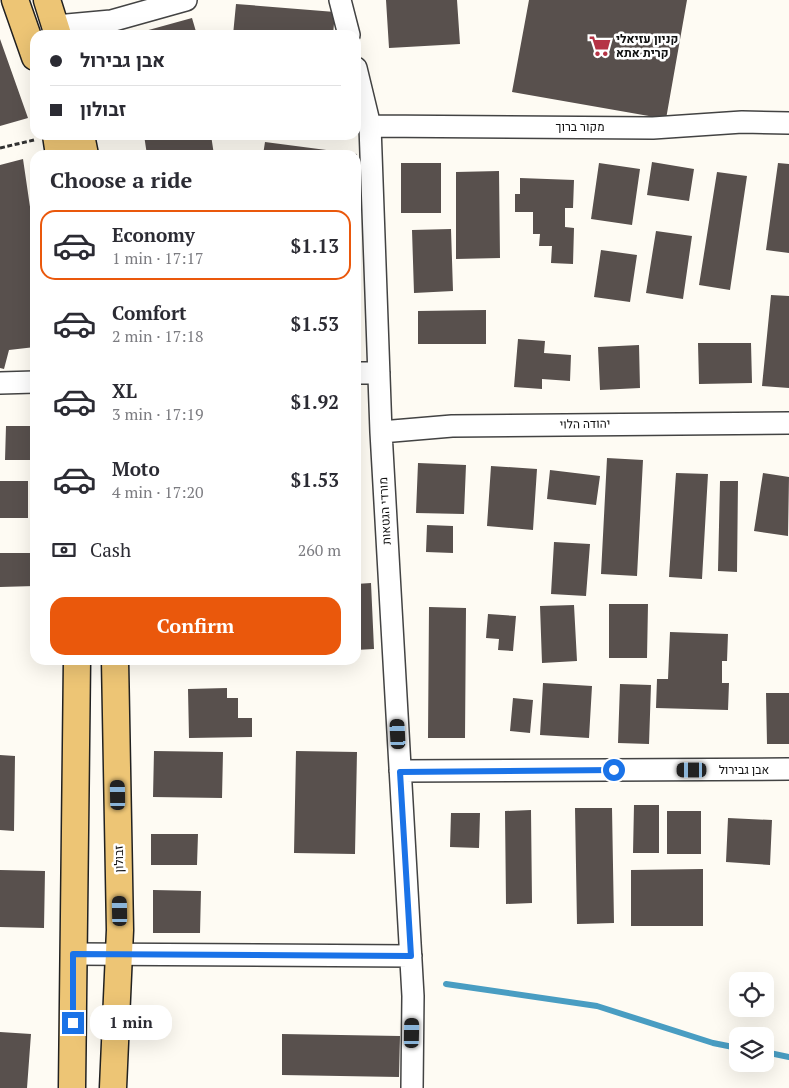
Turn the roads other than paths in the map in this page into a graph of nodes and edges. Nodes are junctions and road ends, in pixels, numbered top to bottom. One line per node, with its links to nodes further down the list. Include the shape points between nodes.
1 (14, 0): 7 (main road)
2 (48, 0): 5 (main road)
3 (186, 0): 5 (street, via 111,21)
4 (340, 0): 6 (street)
5 (57, 30)
6 (347, 30)
7 (30, 43)
8 (361, 89): 10 (street, מורדי הגטאות)
9 (789, 123): 10 (street, מקור ברוך, via 742,122 653,128)
10 (370, 126): 12 (street, מורדי הגטאות)
11 (361, 373): 12 (street)
12 (379, 373): 16 (street, מורדי הגטאות)
13 (30, 382): 14 (street)
14 (0, 383)
15 (789, 423): 16 (street, יהודה הלוי, via 462,426)
16 (381, 432): 20 (street, מורדי הגטאות)
17 (77, 665): 21 (main road)
18 (115, 665): 22 (main road, זבולון)
19 (789, 770): 20 (street, אבן גבירול)
20 (400, 772): 23 (street, מורדי הגטאות)
21 (73, 954): 22 (street); 24 (main road)
22 (120, 954): 23 (street); 25 (main road, זבולון)
23 (411, 956): 26 (street, מורדי הגטאות)
24 (72, 1088)
25 (113, 1088)
26 (412, 1088)

